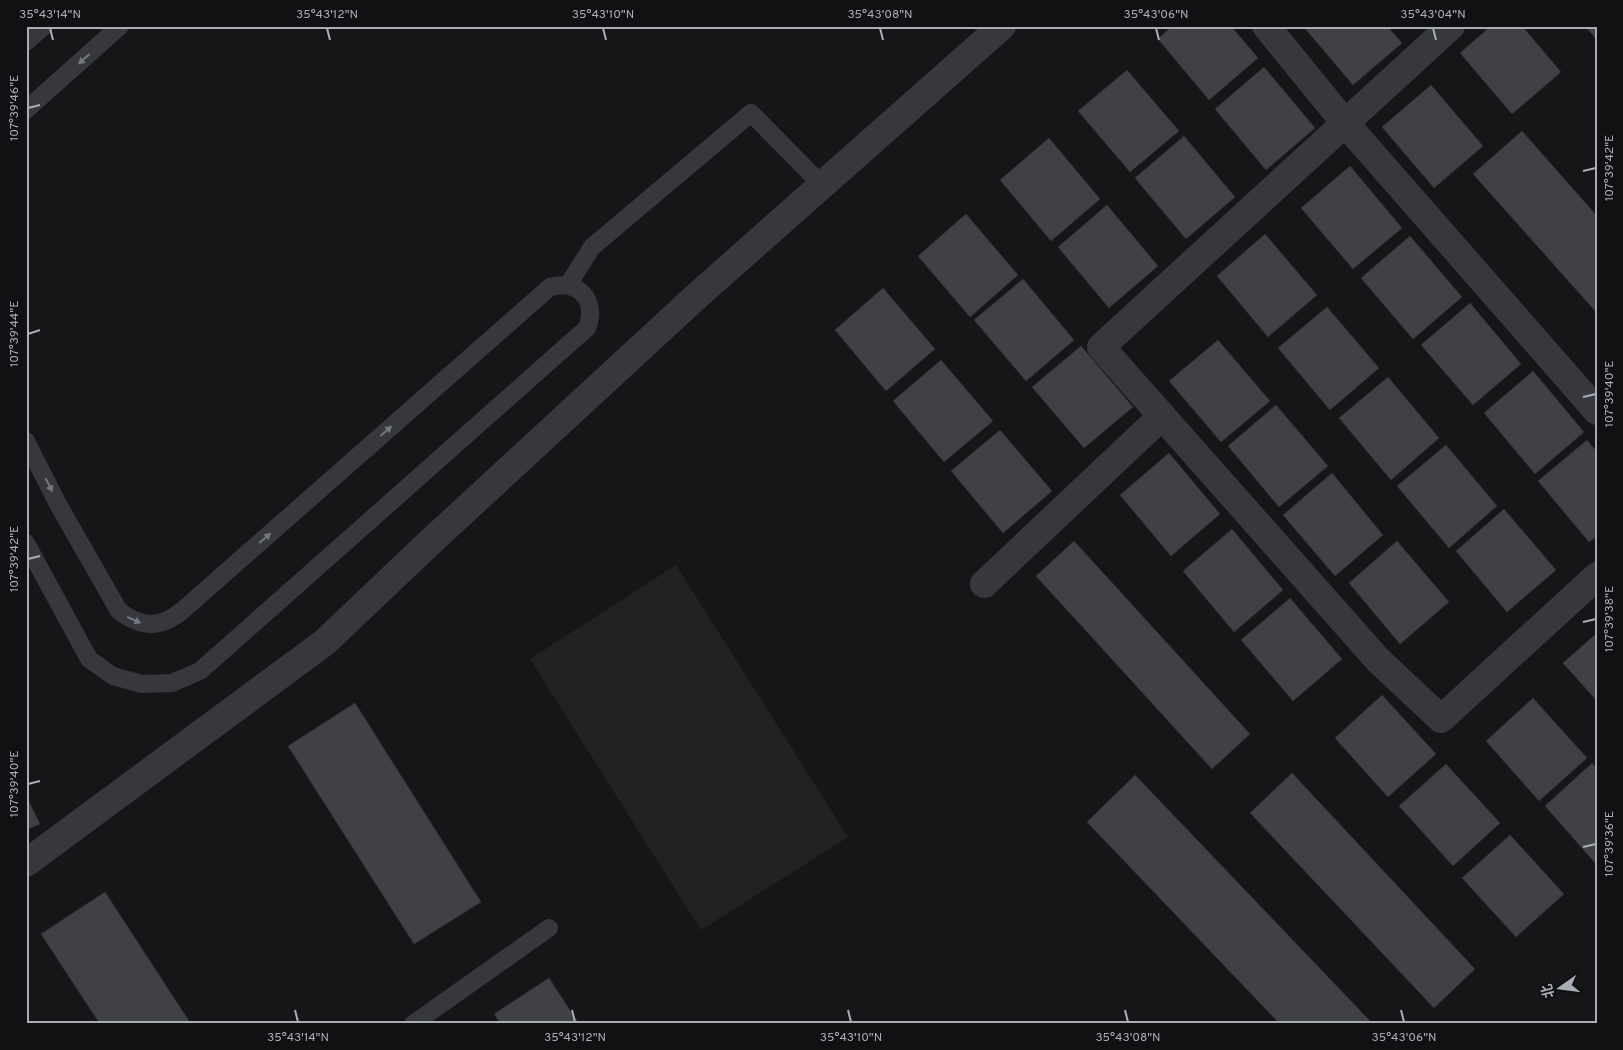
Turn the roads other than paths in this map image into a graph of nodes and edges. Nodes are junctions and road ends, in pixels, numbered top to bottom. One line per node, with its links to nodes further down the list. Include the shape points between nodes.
1 (44, 26): 7 (lane)
2 (120, 26): 6 (lane)
3 (1002, 26): 10 (street)
4 (1266, 26): 9 (street)
5 (1451, 26): 9 (street)
6 (104, 33): 8 (lane, one-way to 8)
7 (26, 42)
8 (26, 110)
9 (1345, 123): 12 (street); 13 (street, via 1101,347)
10 (822, 185): 11 (lane, via 751,113 592,247); 18 (street, via 699,294 325,642)
11 (568, 285): 14 (lane, one-way to 11, via 119,611 130,620 144,624 172,620 550,287); 15 (lane, via 576,288 588,301 591,319 587,328 200,671 172,683 142,684 113,676 89,659)
12 (1597, 411)
13 (1162, 416): 16 (street, via 1378,660 1441,718); 17 (street)
14 (26, 441)
15 (26, 543)
16 (1597, 576)
17 (984, 584)
18 (26, 863)
19 (549, 928): 20 (lane)
20 (413, 1024)

